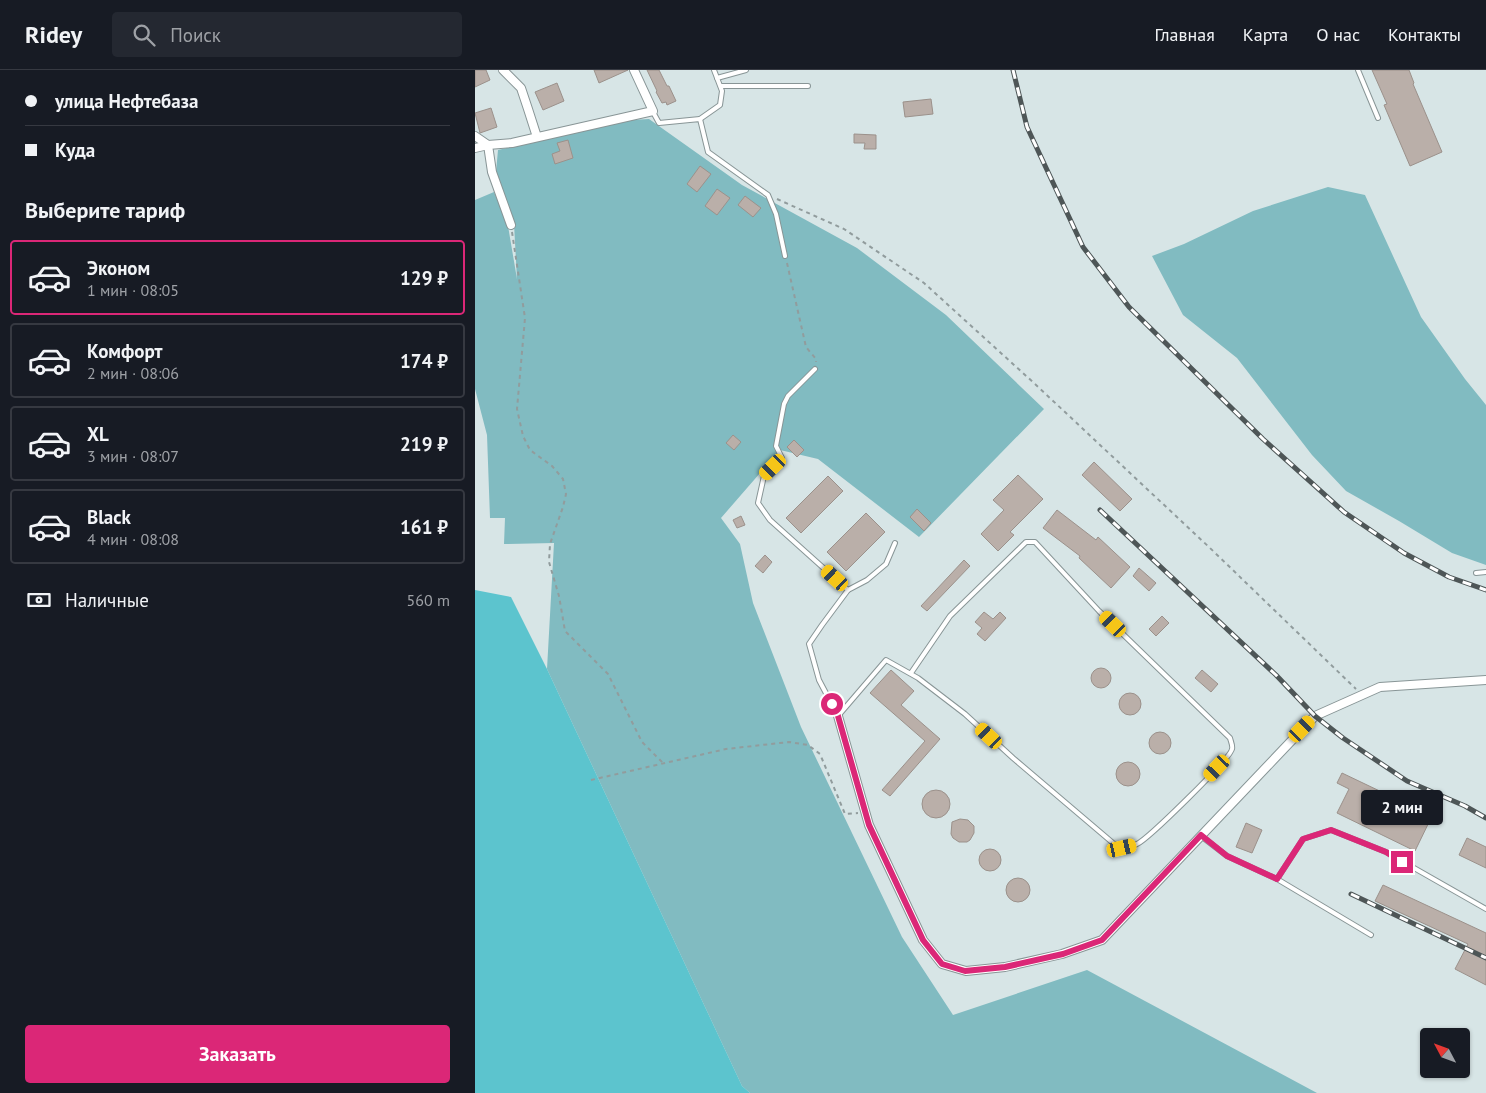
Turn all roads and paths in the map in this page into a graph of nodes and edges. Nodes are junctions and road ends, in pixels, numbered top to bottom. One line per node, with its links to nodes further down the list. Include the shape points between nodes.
1 (503, 70): 13 (street, via 521,88)
2 (634, 70): 9 (street)
3 (714, 70): 6 (lane)
4 (746, 70): 6 (lane)
5 (1358, 70): 10 (lane)
6 (717, 78): 7 (lane)
7 (721, 86): 8 (lane); 11 (lane, via 720,105)
8 (808, 86)
9 (653, 111): 11 (lane, via 659,123); 13 (street)
10 (1378, 118)
11 (700, 119): 16 (lane, via 709,152)
12 (475, 136): 14 (street)
13 (537, 138): 14 (street)
14 (488, 145): 15 (street); 17 (street, via 492,172)
15 (475, 148)
16 (768, 195): 18 (lane, via 776,214); 26 (path, via 844,229 924,283)
17 (511, 225): 28 (path, via 525,318 517,409 530,450 552,466 563,479 566,494 550,544 549,562 565,631 607,674 643,742)
18 (785, 256): 19 (path, via 806,347 817,359)
19 (815, 369): 23 (lane, via 784,404 776,446 782,458 764,476 758,503 771,520)
20 (895, 543): 23 (lane, via 885,564 867,580)
21 (1486, 572): 22 (lane)
22 (1476, 573)
23 (848, 590): 27 (lane, via 809,644 819,680)
24 (911, 673): 24 (lane, via 965,714 1122,848 1137,844 1185,802 1233,748 1230,738 1099,611 1035,542 1026,542 950,616); 27 (lane, via 886,660)
25 (1486, 680): 26 (street, via 1380,687)
26 (1362, 695): 31 (street, via 1315,716)
27 (838, 716): 30 (street)
28 (663, 763): 29 (path); 30 (path, via 726,749 789,742 808,745 820,754 845,814)
29 (591, 780)
30 (865, 813): 31 (street, via 923,940 942,964 965,971 1005,967 1063,954 1102,940)
31 (1201, 835): 32 (lane, via 1227,856)
32 (1277, 879): 33 (lane, via 1303,839 1331,830 1386,852); 34 (lane)
33 (1486, 908)
34 (1371, 935)

